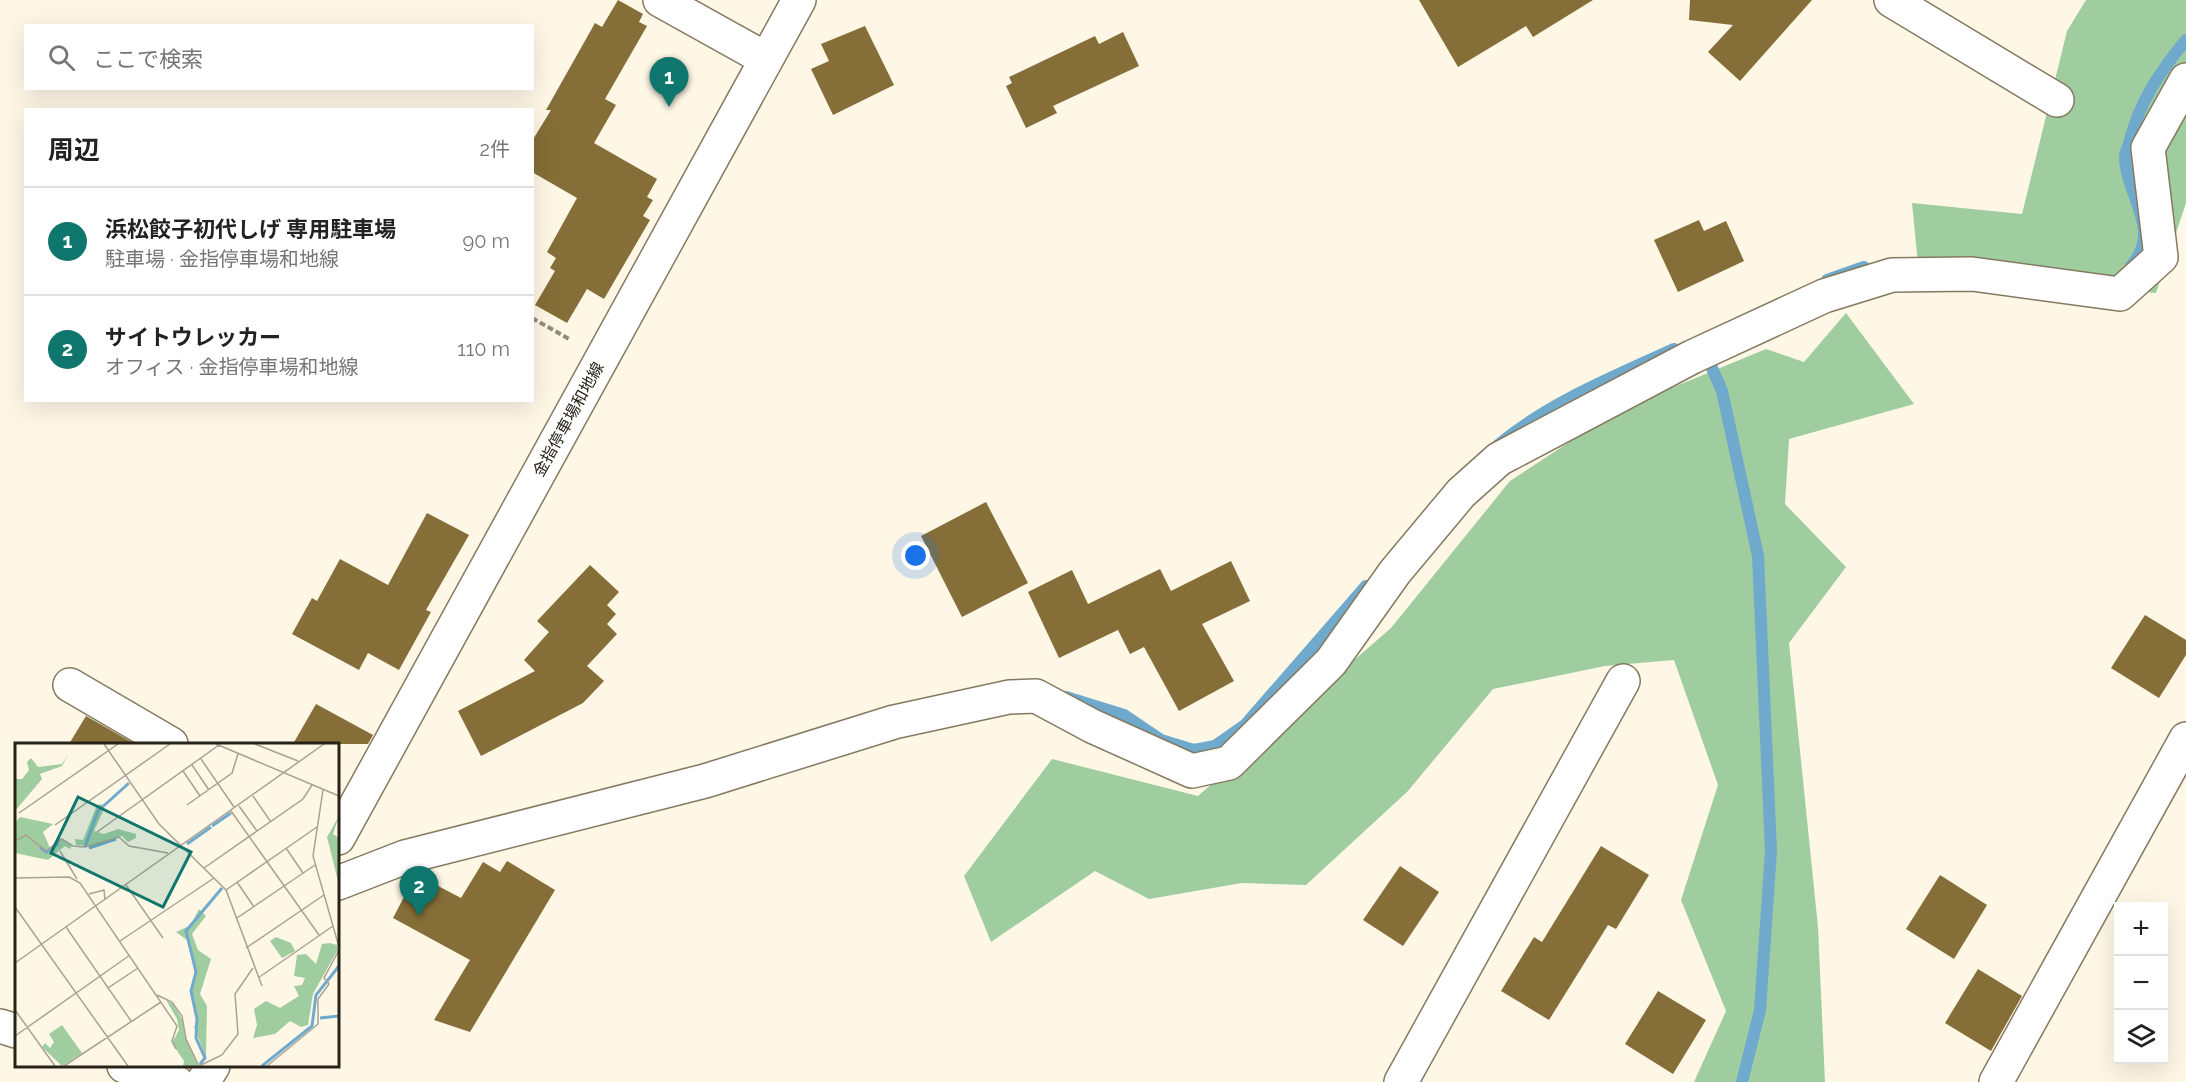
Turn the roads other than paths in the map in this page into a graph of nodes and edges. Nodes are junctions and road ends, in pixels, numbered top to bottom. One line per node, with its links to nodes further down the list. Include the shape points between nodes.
1 (660, 0): 4 (street)
2 (799, 0): 4 (street, 金指停車場和地線)
3 (1891, 0): 6 (street)
4 (766, 59): 11 (street, 金指停車場和地線)
5 (2186, 80): 12 (street, via 2148,148 2161,256 2120,294 1972,274 1892,274 1824,296 1704,352 1499,459 1461,493 1395,572 1331,662 1229,763 1192,771 1036,696 1009,697 894,722 705,782 405,857)
6 (2057, 100)
7 (1623, 681): 19 (street)
8 (70, 686): 10 (street)
9 (2186, 739): 20 (street)
10 (169, 743)
11 (339, 836)
12 (339, 883)
13 (0, 1026): 14 (street)
14 (15, 1031)
15 (130, 1067): 17 (street)
16 (212, 1067): 18 (street)
17 (176, 1082)
18 (203, 1082)
19 (1401, 1082)
20 (1996, 1082)

